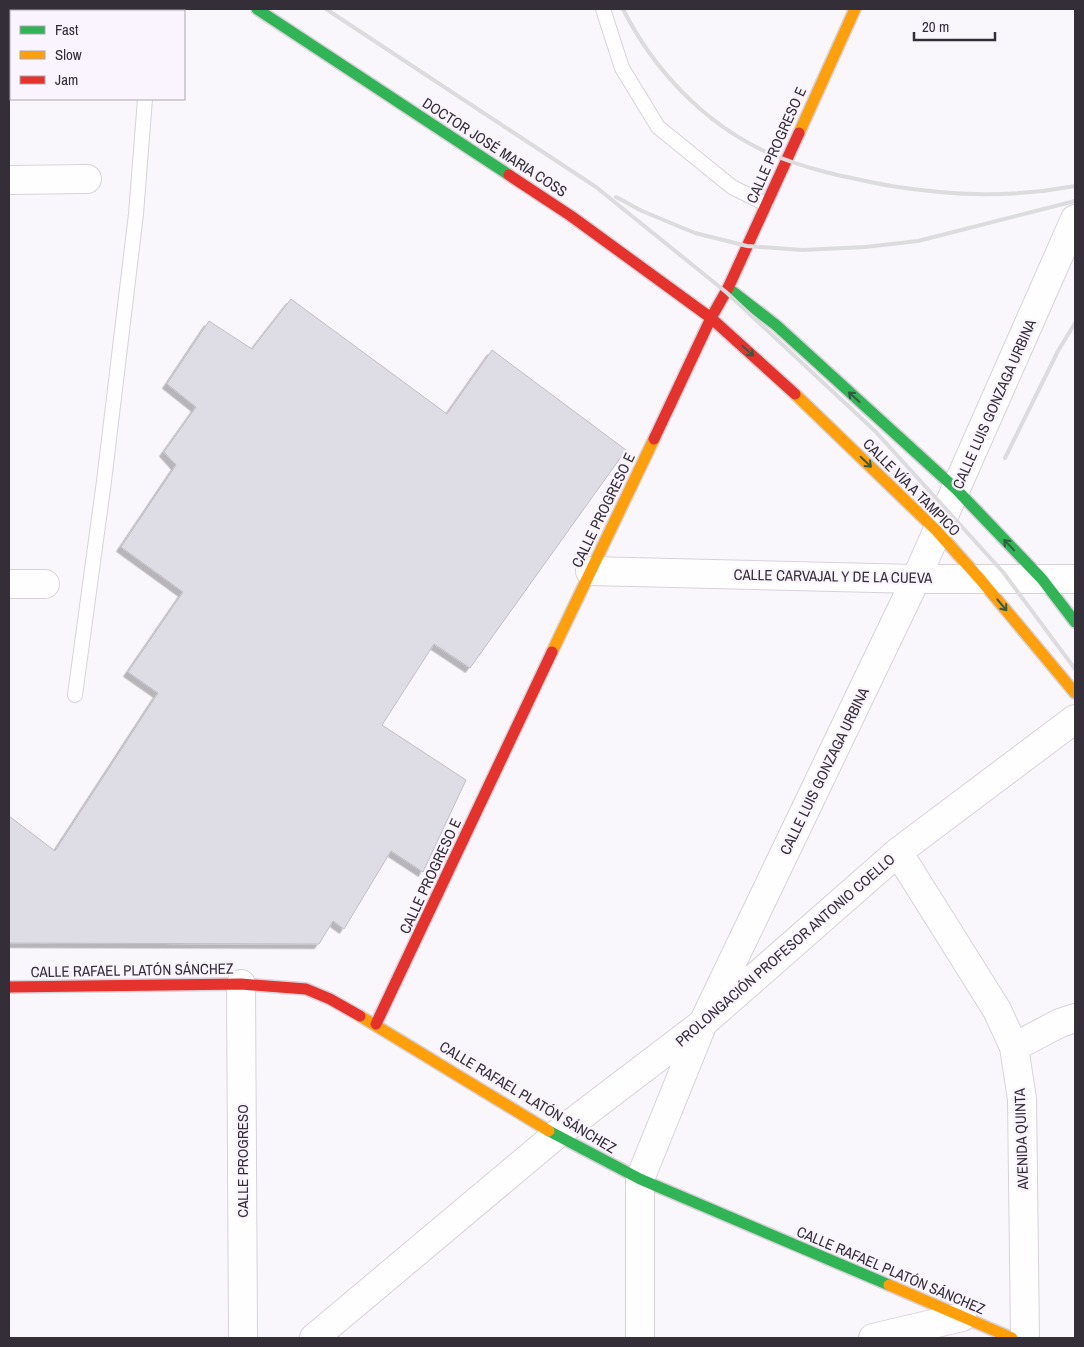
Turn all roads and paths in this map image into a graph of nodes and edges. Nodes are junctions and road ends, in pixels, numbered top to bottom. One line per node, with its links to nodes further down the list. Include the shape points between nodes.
1 (257, 9): 10 (street, DOCTOR JOSÉ MARIA COSS, via 571,216)
2 (603, 9): 7 (lane, via 622,68 658,127 732,187)
3 (855, 9): 7 (street, CALLE PROGRESO E)
4 (145, 100): 22 (lane, via 136,214)
5 (87, 179): 6 (street)
6 (9, 180)
7 (766, 204): 9 (street, CALLE PROGRESO E)
8 (1074, 225): 11 (street, CALLE LUIS GONZAGA URBINA)
9 (728, 288): 10 (street, CALLE PROGRESO E); 11 (street, CALLE VÍA A TAMPICO, one-way to 9, via 776,325)
10 (711, 318): 12 (street, CALLE VÍA A TAMPICO, one-way to 12); 13 (street, CALLE PROGRESO E)
11 (956, 489): 12 (street, CALLE LUIS GONZAGA URBINA); 16 (street, CALLE VÍA A TAMPICO, one-way to 11)
12 (936, 530): 14 (street, CALLE LUIS GONZAGA URBINA); 15 (street, CALLE VÍA A TAMPICO)
13 (590, 571): 14 (street, CALLE CARVAJAL Y DE LA CUEVA); 29 (street, CALLE PROGRESO E)
14 (916, 579): 15 (street, CALLE CARVAJAL Y DE LA CUEVA); 28 (street, CALLE LUIS GONZAGA URBINA)
15 (980, 579): 16 (street, CALLE CARVAJAL Y DE LA CUEVA); 21 (street, CALLE VÍA A TAMPICO, one-way to 21)
16 (1042, 579): 17 (street, CALLE CARVAJAL Y DE LA CUEVA); 20 (street, CALLE VÍA A TAMPICO)
17 (1075, 579)
18 (9, 584): 19 (street)
19 (45, 584)
20 (1075, 622)
21 (1075, 693)
22 (75, 696)
23 (1075, 719): 24 (street, PROLONGACIÓN PROFESOR ANTONIO COELLO)
24 (898, 852): 28 (street, PROLONGACIÓN PROFESOR ANTONIO COELLO); 30 (street, AVENIDA QUINTA, via 997,1010)
25 (240, 984): 26 (street, CALLE RAFAEL PLATÓN SÁNCHEZ); 29 (street, CALLE RAFAEL PLATÓN SÁNCHEZ, via 306,989); 34 (street, CALLE PROGRESO)
26 (9, 987)
27 (1075, 1018): 30 (street)
28 (704, 1023): 31 (street, PROLONGACIÓN PROFESOR ANTONIO COELLO); 32 (street, CALLE LUIS GONZAGA URBINA)
29 (376, 1024): 31 (street, CALLE RAFAEL PLATÓN SÁNCHEZ)
30 (1014, 1046): 39 (street, AVENIDA QUINTA, via 1022,1098)
31 (556, 1135): 32 (street, CALLE RAFAEL PLATÓN SÁNCHEZ); 35 (street, PROLONGACIÓN PROFESOR ANTONIO COELLO)
32 (640, 1179): 33 (street, CALLE RAFAEL PLATÓN SÁNCHEZ); 36 (street, CALLE LUIS GONZAGA URBINA)
33 (962, 1317): 37 (street); 38 (street, CALLE RAFAEL PLATÓN SÁNCHEZ)
34 (243, 1338)
35 (314, 1338)
36 (640, 1338)
37 (873, 1338)
38 (1012, 1338)
39 (1026, 1338)

